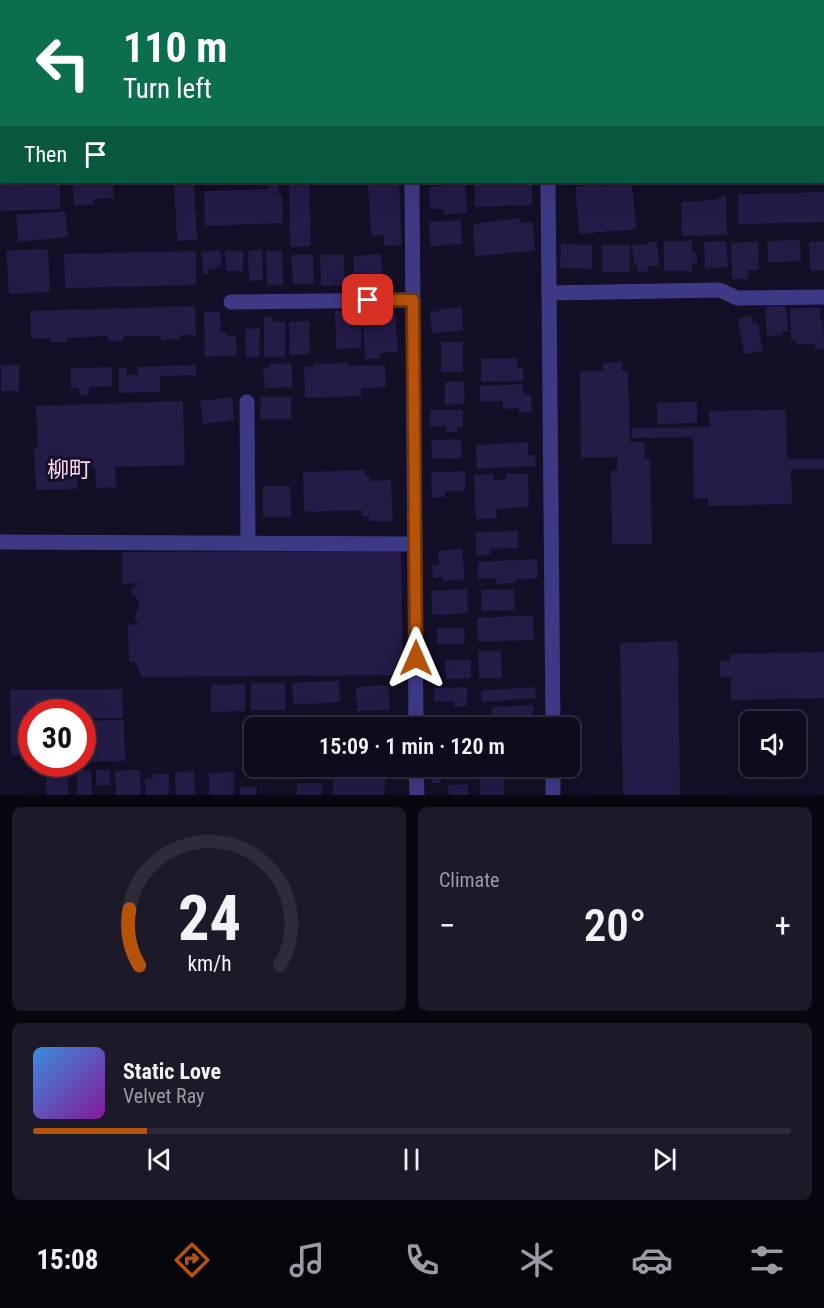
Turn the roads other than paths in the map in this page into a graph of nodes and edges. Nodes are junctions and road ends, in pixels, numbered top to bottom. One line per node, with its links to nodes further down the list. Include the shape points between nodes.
1 (412, 183): 5 (street)
2 (548, 183): 3 (street)
3 (549, 293): 4 (street, via 720,290 737,298); 12 (street)
4 (824, 297)
5 (413, 300): 6 (street); 10 (street)
6 (231, 302)
7 (247, 402): 9 (street)
8 (0, 542): 9 (street)
9 (248, 543): 10 (street)
10 (415, 544): 11 (street)
11 (416, 717)
12 (553, 717)
13 (416, 777): 15 (street)
14 (553, 777): 16 (street)
15 (417, 795)
16 (554, 795)

